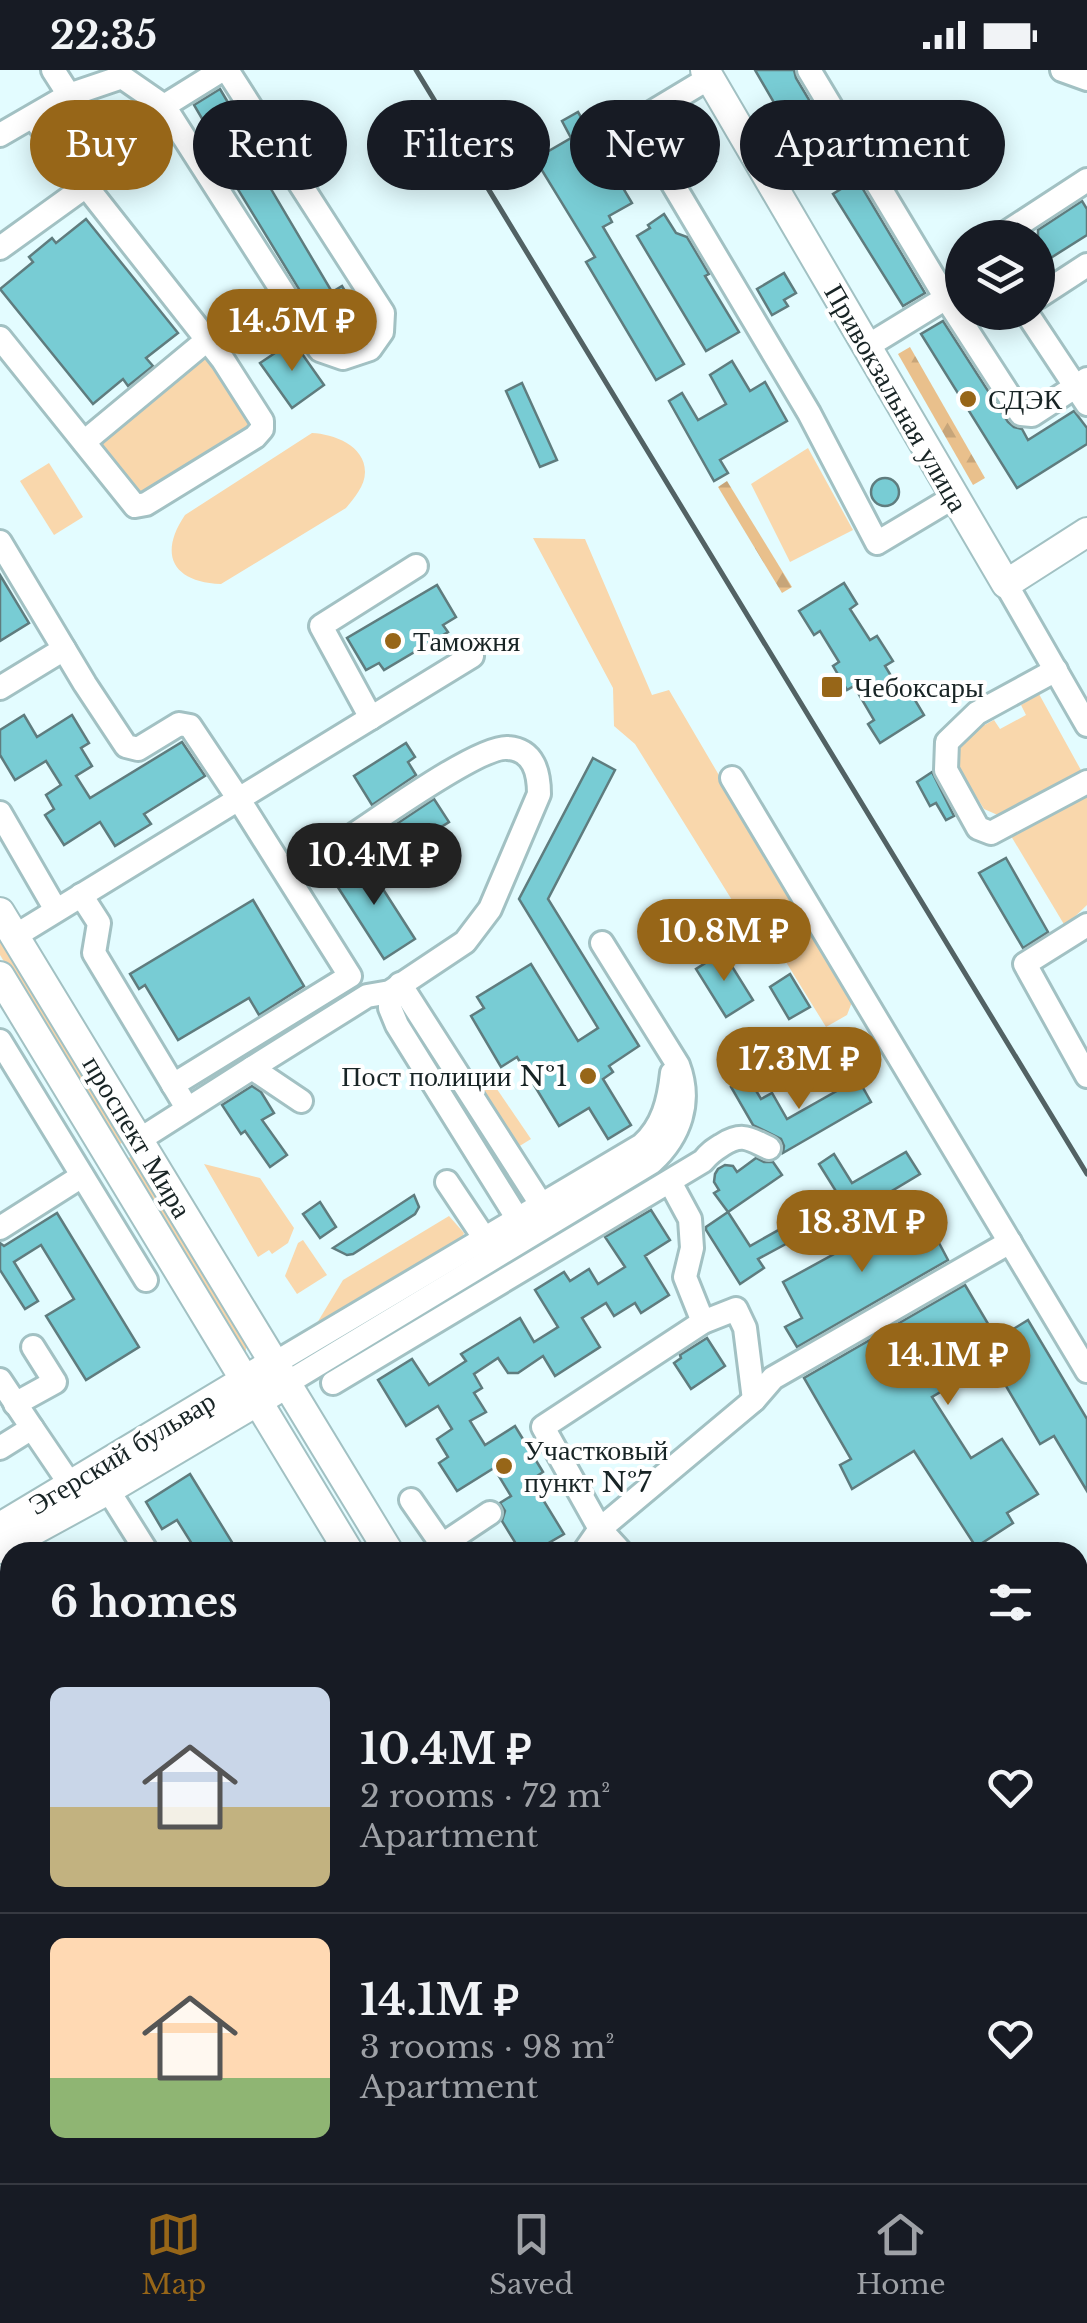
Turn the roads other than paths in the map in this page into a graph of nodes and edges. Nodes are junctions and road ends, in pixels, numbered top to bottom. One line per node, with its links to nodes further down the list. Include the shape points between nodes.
1 (53, 70): 7 (street)
2 (224, 70): 10 (street); 12 (street, via 383,314 382,332 370,349 344,358 320,350)
3 (809, 70): 21 (street)
4 (1062, 70): 6 (street)
5 (707, 74): 27 (main road, Привокзальная улица); 30 (street, via 636,122 809,413 877,544)
6 (1087, 79)
7 (70, 95): 8 (street); 9 (street, via 122,76)
8 (61, 100)
9 (156, 100)
10 (173, 101)
11 (30, 118): 13 (street)
12 (173, 120)
13 (0, 136)
14 (1087, 180): 17 (street)
15 (80, 190): 18 (street)
16 (89, 190): 26 (street)
17 (1026, 220)
18 (0, 248)
19 (1087, 265): 20 (street)
20 (1055, 286)
21 (945, 296)
22 (945, 299): 27 (street)
23 (966, 330): 28 (street, via 1020,414 1032,415)
24 (1039, 330): 28 (street)
25 (0, 338): 29 (street)
26 (208, 340): 29 (street); 29 (street, via 262,422 255,437 135,506)
27 (866, 346): 30 (main road, Привокзальная улица)
28 (1083, 390)
29 (84, 442)
30 (954, 497): 34 (main road, Привокзальная улица)
31 (1087, 532): 34 (main road)
32 (0, 542): 35 (street)
33 (416, 566): 39 (street, via 321,626)
34 (1006, 584): 37 (street, Привокзальная улица)
35 (64, 649): 38 (street); 43 (street, via 126,746 138,749 179,724 190,726)
36 (472, 656): 39 (street)
37 (1056, 670): 40 (street, Привокзальная улица); 42 (street, via 977,712 947,742 946,770 978,828 991,833)
38 (0, 688)
39 (371, 718): 43 (street)
40 (1087, 725)
41 (732, 778): 69 (street)
42 (1087, 782)
43 (238, 798): 46 (street); 56 (street, via 350,976)
44 (0, 813): 47 (street)
45 (352, 836): 52 (street, via 488,751 521,752 539,774 540,794 481,924)
46 (81, 895): 47 (street); 56 (street, via 99,923 94,952)
47 (56, 910): 48 (street)
48 (7, 924): 59 (main road, проспект Мира)
49 (1087, 925): 55 (street, via 1024,964)
50 (602, 943): 65 (street, via 683,1080 682,1112 676,1132 652,1162)
51 (0, 976): 61 (main road, проспект Мира)
52 (395, 988): 54 (street, via 367,996); 65 (street); 67 (street, via 390,1008 398,1026)
53 (0, 1041): 62 (street)
54 (252, 1068): 57 (street); 58 (street)
55 (1087, 1076)
56 (173, 1085): 58 (street)
57 (301, 1100)
58 (187, 1108): 59 (street)
59 (139, 1140): 61 (main road); 74 (main road, проспект Мира)
60 (769, 1148): 64 (street, via 735,1137)
61 (110, 1157): 77 (main road, проспект Мира)
62 (82, 1176): 66 (street); 70 (street)
63 (447, 1182): 68 (street)
64 (670, 1182): 71 (street, via 690,1219 685,1277); 76 (street)
65 (547, 1214): 67 (street)
66 (0, 1228)
67 (523, 1228): 68 (street); 74 (street)
68 (485, 1239): 74 (street)
69 (1010, 1242): 73 (street); 78 (street, via 773,1378)
70 (146, 1280)
71 (703, 1322): 78 (street, via 736,1309 745,1328); 87 (street, via 543,1427)
72 (33, 1347): 79 (street, via 55,1382)
73 (1087, 1371)
74 (281, 1373): 77 (main road, Эгерский бульвар); 91 (main road, проспект Мира)
75 (0, 1380): 79 (street)
76 (333, 1383)
77 (251, 1390): 82 (main road, Эгерский бульвар); 90 (main road, проспект Мира)
78 (754, 1400): 87 (street)
79 (16, 1404): 80 (street)
80 (32, 1428): 81 (street); 83 (street)
81 (0, 1448)
82 (102, 1480): 83 (main road, Эгерский бульвар); 88 (main road, Эгерский бульвар); 89 (street)
83 (70, 1484): 86 (main road, Эгерский бульвар)
84 (411, 1500): 92 (street)
85 (490, 1513): 93 (street)
86 (0, 1526)
87 (600, 1528): 94 (street); 95 (street)
88 (10, 1542)
89 (141, 1542)
90 (343, 1542)
91 (383, 1542)
92 (439, 1542)
93 (453, 1542)
94 (591, 1542)
95 (613, 1542)

